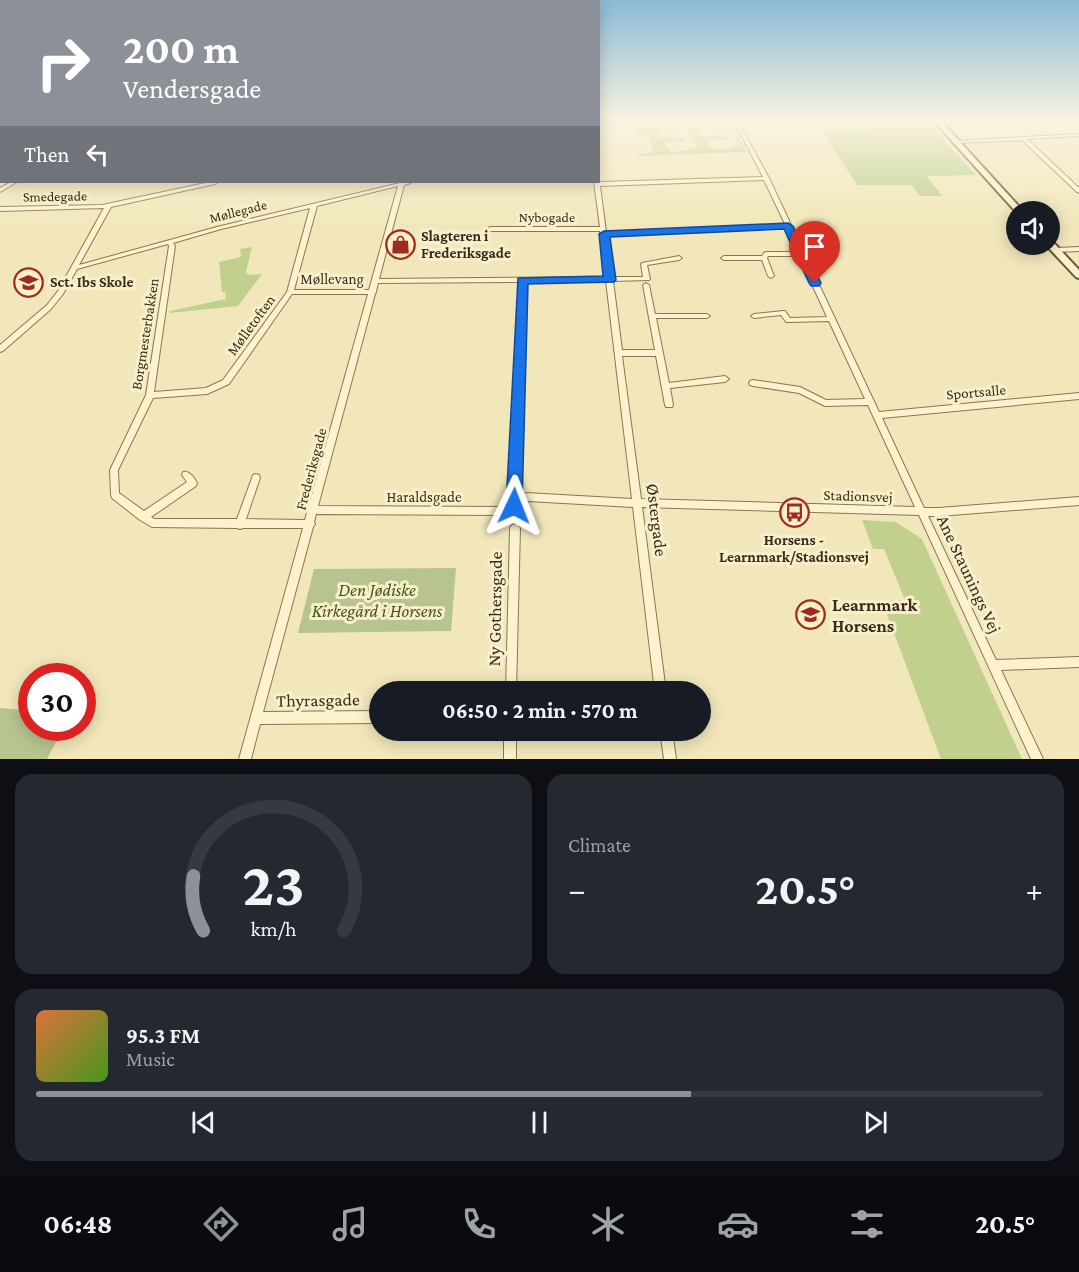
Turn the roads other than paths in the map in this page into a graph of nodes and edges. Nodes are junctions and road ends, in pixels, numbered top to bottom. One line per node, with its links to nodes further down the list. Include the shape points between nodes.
1 (754, 155): 4 (street, Ane Staunings Vej)
2 (968, 155): 10 (main road)
3 (1041, 155): 9 (street)
4 (766, 178): 8 (street); 14 (street, Ane Staunings Vej)
5 (200, 183): 12 (street, Smedegade)
6 (405, 183): 11 (street, Møllegade); 30 (street, Frederiksgade)
7 (598, 183): 16 (street, Østergade)
8 (600, 183)
9 (1079, 191)
10 (1010, 201)
11 (314, 205): 17 (street, Møllegade); 32 (street, Mølletoften)
12 (109, 206): 13 (street, Smedegade); 25 (street)
13 (0, 209)
14 (788, 226): 16 (street, Nybogade); 20 (street, Ane Staunings Vej)
15 (490, 229): 16 (street, Nybogade)
16 (604, 232): 29 (street, Østergade)
17 (170, 242): 25 (street, Møllegade); 46 (street, Borgmesterbakken)
18 (1060, 248): 19 (street)
19 (1079, 249)
20 (801, 254): 24 (street); 37 (street, Ane Staunings Vej)
21 (1060, 255): 26 (main road)
22 (679, 258): 29 (street, via 644,264 647,279)
23 (724, 258): 24 (street)
24 (764, 258): 27 (street)
25 (74, 268): 40 (street, via 49,307)
26 (1079, 275)
27 (771, 276)
28 (522, 280): 29 (street); 30 (street); 55 (street)
29 (610, 280): 41 (street, Østergade)
30 (376, 281): 33 (street, Frederiksgade)
31 (646, 285): 34 (street)
32 (290, 292): 33 (street, Møllevang); 46 (street, Mølletoften, via 220,387)
33 (373, 292): 56 (street, Frederiksgade)
34 (652, 316): 35 (street); 42 (street)
35 (707, 316)
36 (754, 316): 38 (street, via 783,313)
37 (832, 319): 38 (street); 48 (street, Ane Staunings Vej)
38 (788, 320): 39 (street)
39 (792, 330)
40 (0, 349)
41 (619, 353): 42 (street); 54 (street, Østergade)
42 (659, 353): 45 (street)
43 (725, 379): 45 (street)
44 (753, 384): 48 (street, via 800,390 825,402)
45 (666, 386): 49 (street)
46 (150, 395): 58 (street, Borgmesterbakken, via 114,470 113,482 115,495)
47 (1079, 396): 50 (street, Sportsalle)
48 (870, 402): 50 (street, Ane Staunings Vej)
49 (669, 405)
50 (876, 415): 57 (street, Ane Staunings Vej)
51 (186, 475): 58 (street, via 193,483)
52 (256, 478): 60 (street)
53 (1079, 501): 57 (street, Stadionsvej)
54 (637, 503): 55 (street, Haraldsgade, via 526,497); 57 (street, Stadionsvej); 65 (street, Østergade)
55 (514, 506): 56 (street, Haraldsgade, via 502,511)
56 (314, 510): 59 (street, Frederiksgade)
57 (921, 511): 63 (street, Ane Staunings Vej)
58 (143, 517): 60 (street, Borgmesterbakken, via 152,523 169,525)
59 (310, 524): 60 (street, Borgmesterbakken); 67 (street, Frederiksgade)
60 (240, 525)
61 (515, 528): 64 (street, Ny Gothersgade)
62 (1079, 662): 63 (street)
63 (993, 665): 73 (street, Ane Staunings Vej)
64 (511, 681)
65 (660, 681)
66 (369, 717): 67 (street, Thyrasgade)
67 (256, 718): 70 (street, Frederiksgade)
68 (510, 741): 71 (street)
69 (668, 741): 72 (street)
70 (245, 759)
71 (510, 759)
72 (670, 759)
73 (1037, 759)

